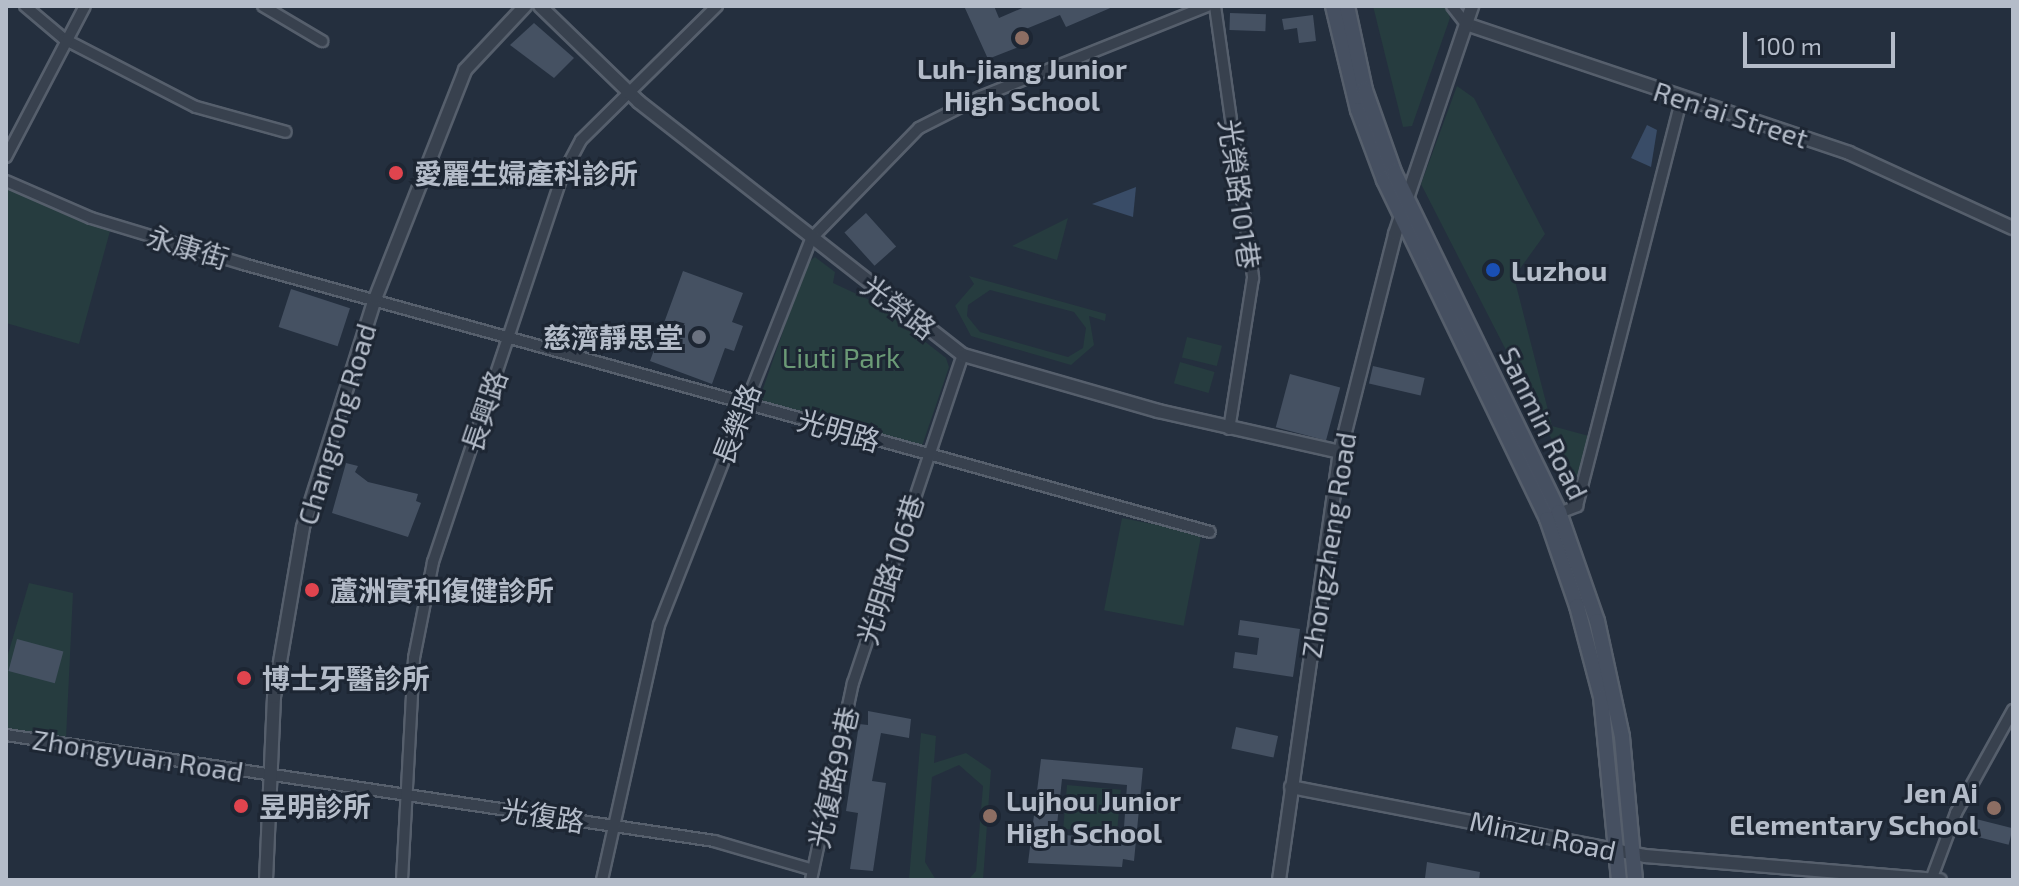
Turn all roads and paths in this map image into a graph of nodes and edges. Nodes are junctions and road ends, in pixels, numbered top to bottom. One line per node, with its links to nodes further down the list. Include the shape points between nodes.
1 (25, 6): 14 (street)
2 (85, 6): 14 (street)
3 (263, 6): 15 (street)
4 (525, 6): 24 (street, Changrong Road, via 465,70)
5 (540, 6): 16 (street, 光榮路)
6 (717, 6): 16 (street, 長興路)
7 (1207, 6): 23 (street, 長樂路, via 980,97 919,128)
8 (1215, 6): 28 (street, 光榮路101巷, via 1253,278)
9 (1333, 6): 21 (main road, Sanmin Road, via 1358,110)
10 (1347, 6): 21 (main road, Sanmin Road, via 1373,114)
11 (1452, 6): 13 (street)
12 (1472, 6): 13 (street, Zhongzheng Road)
13 (1466, 24): 17 (street, Ren'ai Street); 21 (street, Zhongzheng Road)
14 (64, 39): 18 (street, via 196,107); 19 (street)
15 (322, 41)
16 (627, 92): 23 (street, 光榮路); 25 (street, 長興路, via 581,140 563,174)
17 (1682, 98): 22 (street, Ren'ai Street, via 1849,153); 31 (street, via 1577,506)
18 (286, 132)
19 (6, 157)
20 (6, 181): 24 (street, 永康街, via 91,218)
21 (1404, 208): 29 (street, Zhongzheng Road); 31 (main road, Sanmin Road)
22 (2013, 228)
23 (811, 239): 26 (street, 光榮路); 27 (street, 長樂路)
24 (375, 299): 25 (street, 光明路); 36 (street, Changrong Road, via 300,542 283,617)
25 (509, 337): 27 (street, 光明路); 38 (street, 長興路, via 433,562 414,658)
26 (963, 355): 28 (street, 光榮路); 30 (street, 光明路106巷)
27 (744, 403): 30 (street, 光明路); 39 (street, 長樂路, via 659,625)
28 (1229, 429): 29 (street, 光榮路)
29 (1340, 452): 37 (street, Zhongzheng Road)
30 (928, 455): 32 (street, 光明路); 33 (street, 光明路106巷)
31 (1553, 515): 40 (main road, Sanmin Road, via 1601,697); 41 (main road, Sanmin Road, via 1610,670)
32 (1210, 532)
33 (853, 683): 42 (street, 光復路99巷)
34 (2013, 710): 49 (street, via 1956,813)
35 (6, 735): 36 (street, Zhongyuan Road)
36 (270, 775): 38 (street, 光復路); 43 (street, Changrong Road)
37 (1291, 787): 40 (street, Minzu Road); 46 (street, Zhongzheng Road)
38 (409, 794): 39 (street, 光復路); 44 (street, 長興路)
39 (612, 826): 42 (street, 光復路, via 714,841); 45 (street, 長樂路)
40 (1617, 849): 41 (street, Minzu Road); 47 (main road, Sanmin Road)
41 (1634, 855): 48 (main road, Sanmin Road); 49 (street, Minzu Road)
42 (812, 875)
43 (266, 880)
44 (402, 880)
45 (602, 880)
46 (1279, 880)
47 (1619, 880)
48 (1635, 880)
49 (1934, 880)

